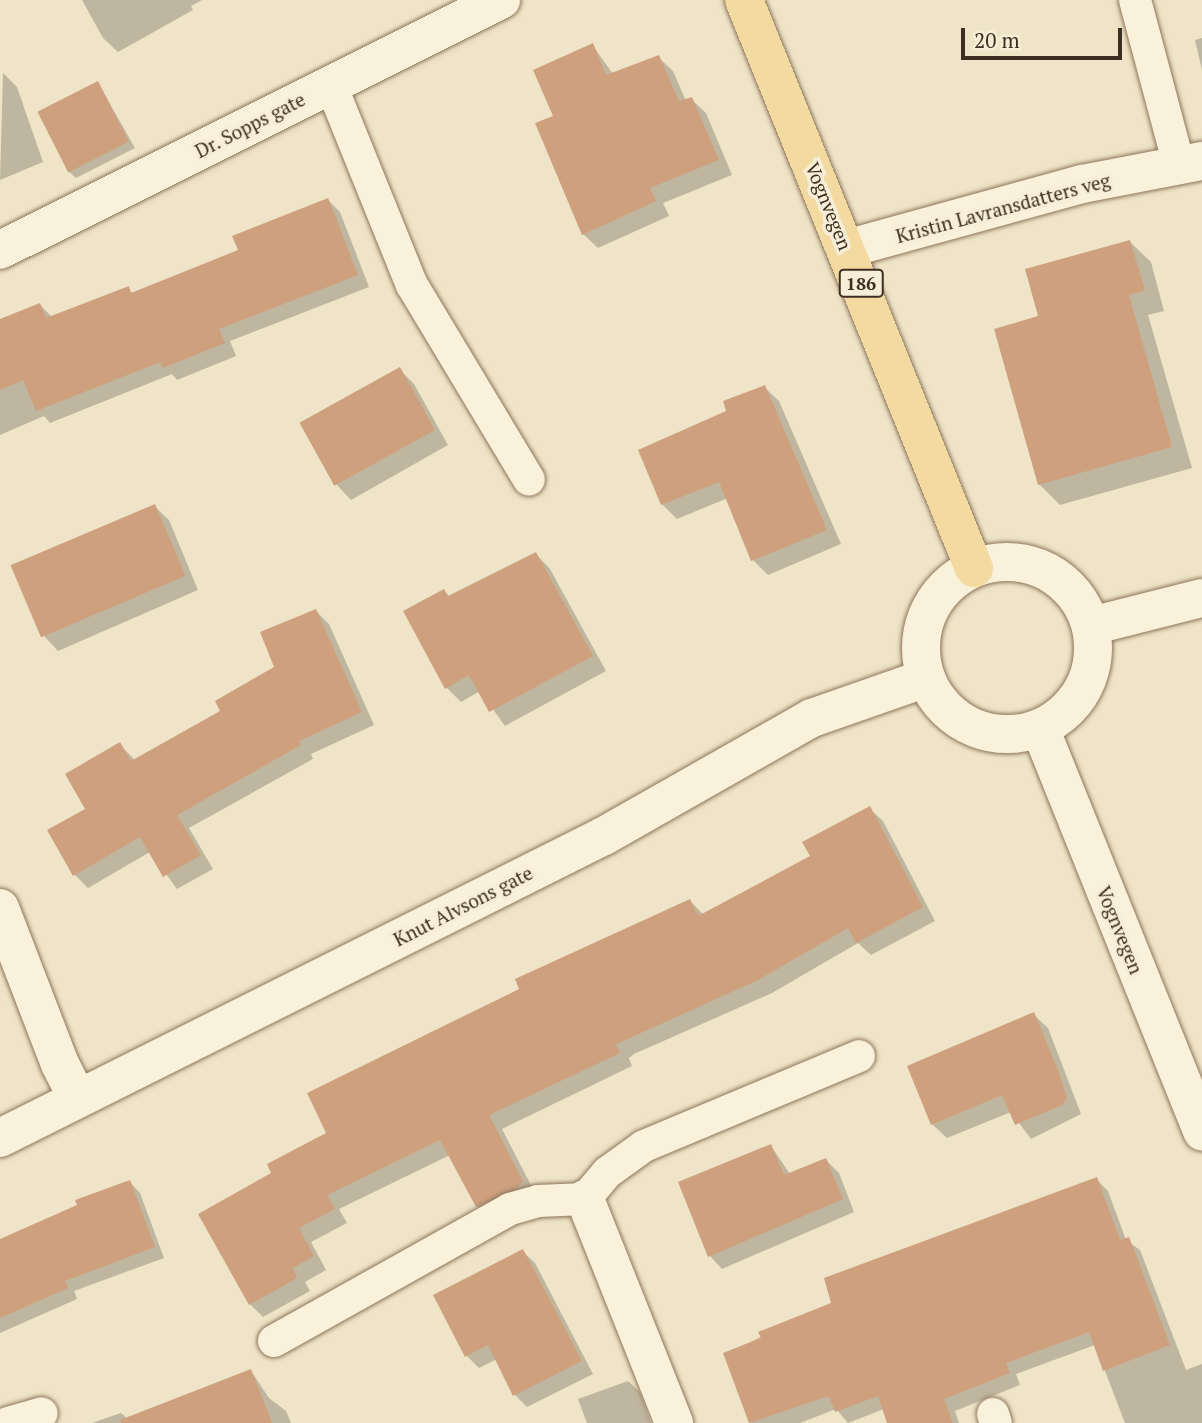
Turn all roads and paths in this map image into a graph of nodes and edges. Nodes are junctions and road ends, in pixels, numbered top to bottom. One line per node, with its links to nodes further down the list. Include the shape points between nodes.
1 (501, 0): 4 (main road, Dr. Sopps gate)
2 (744, 0): 6 (main road, Vognvegen / 186)
3 (1135, 0): 5 (lane)
4 (331, 85): 7 (main road, Dr. Sopps gate); 8 (lane, via 412,285)
5 (1191, 163): 6 (main road, Kristin Lavransdatters veg, via 1082,184)
6 (846, 249): 9 (main road, Vognvegen / 186)
7 (0, 250)
8 (529, 480)
9 (974, 568): 11 (main road, via 1003,561 1032,565 1059,578 1079,599); 12 (main road, via 952,581 929,614 921,652)
10 (1202, 598): 11 (main road)
11 (1091, 626): 13 (main road, via 1094,651 1078,697)
12 (926, 678): 13 (main road, via 940,702 961,720 986,731 1013,734); 16 (main road, Knut Alvsons gate, via 813,718 604,836)
13 (1040, 728): 17 (main road, Vognvegen)
14 (0, 908): 16 (main road)
15 (859, 1056): 19 (lane, via 644,1146 608,1172)
16 (78, 1099): 18 (main road, Knut Alvsons gate)
17 (1202, 1132)
18 (0, 1138)
19 (586, 1199): 20 (lane, via 538,1201 510,1209); 23 (main road)
20 (274, 1341)
21 (42, 1413): 22 (lane)
22 (8, 1423)
23 (674, 1423)

